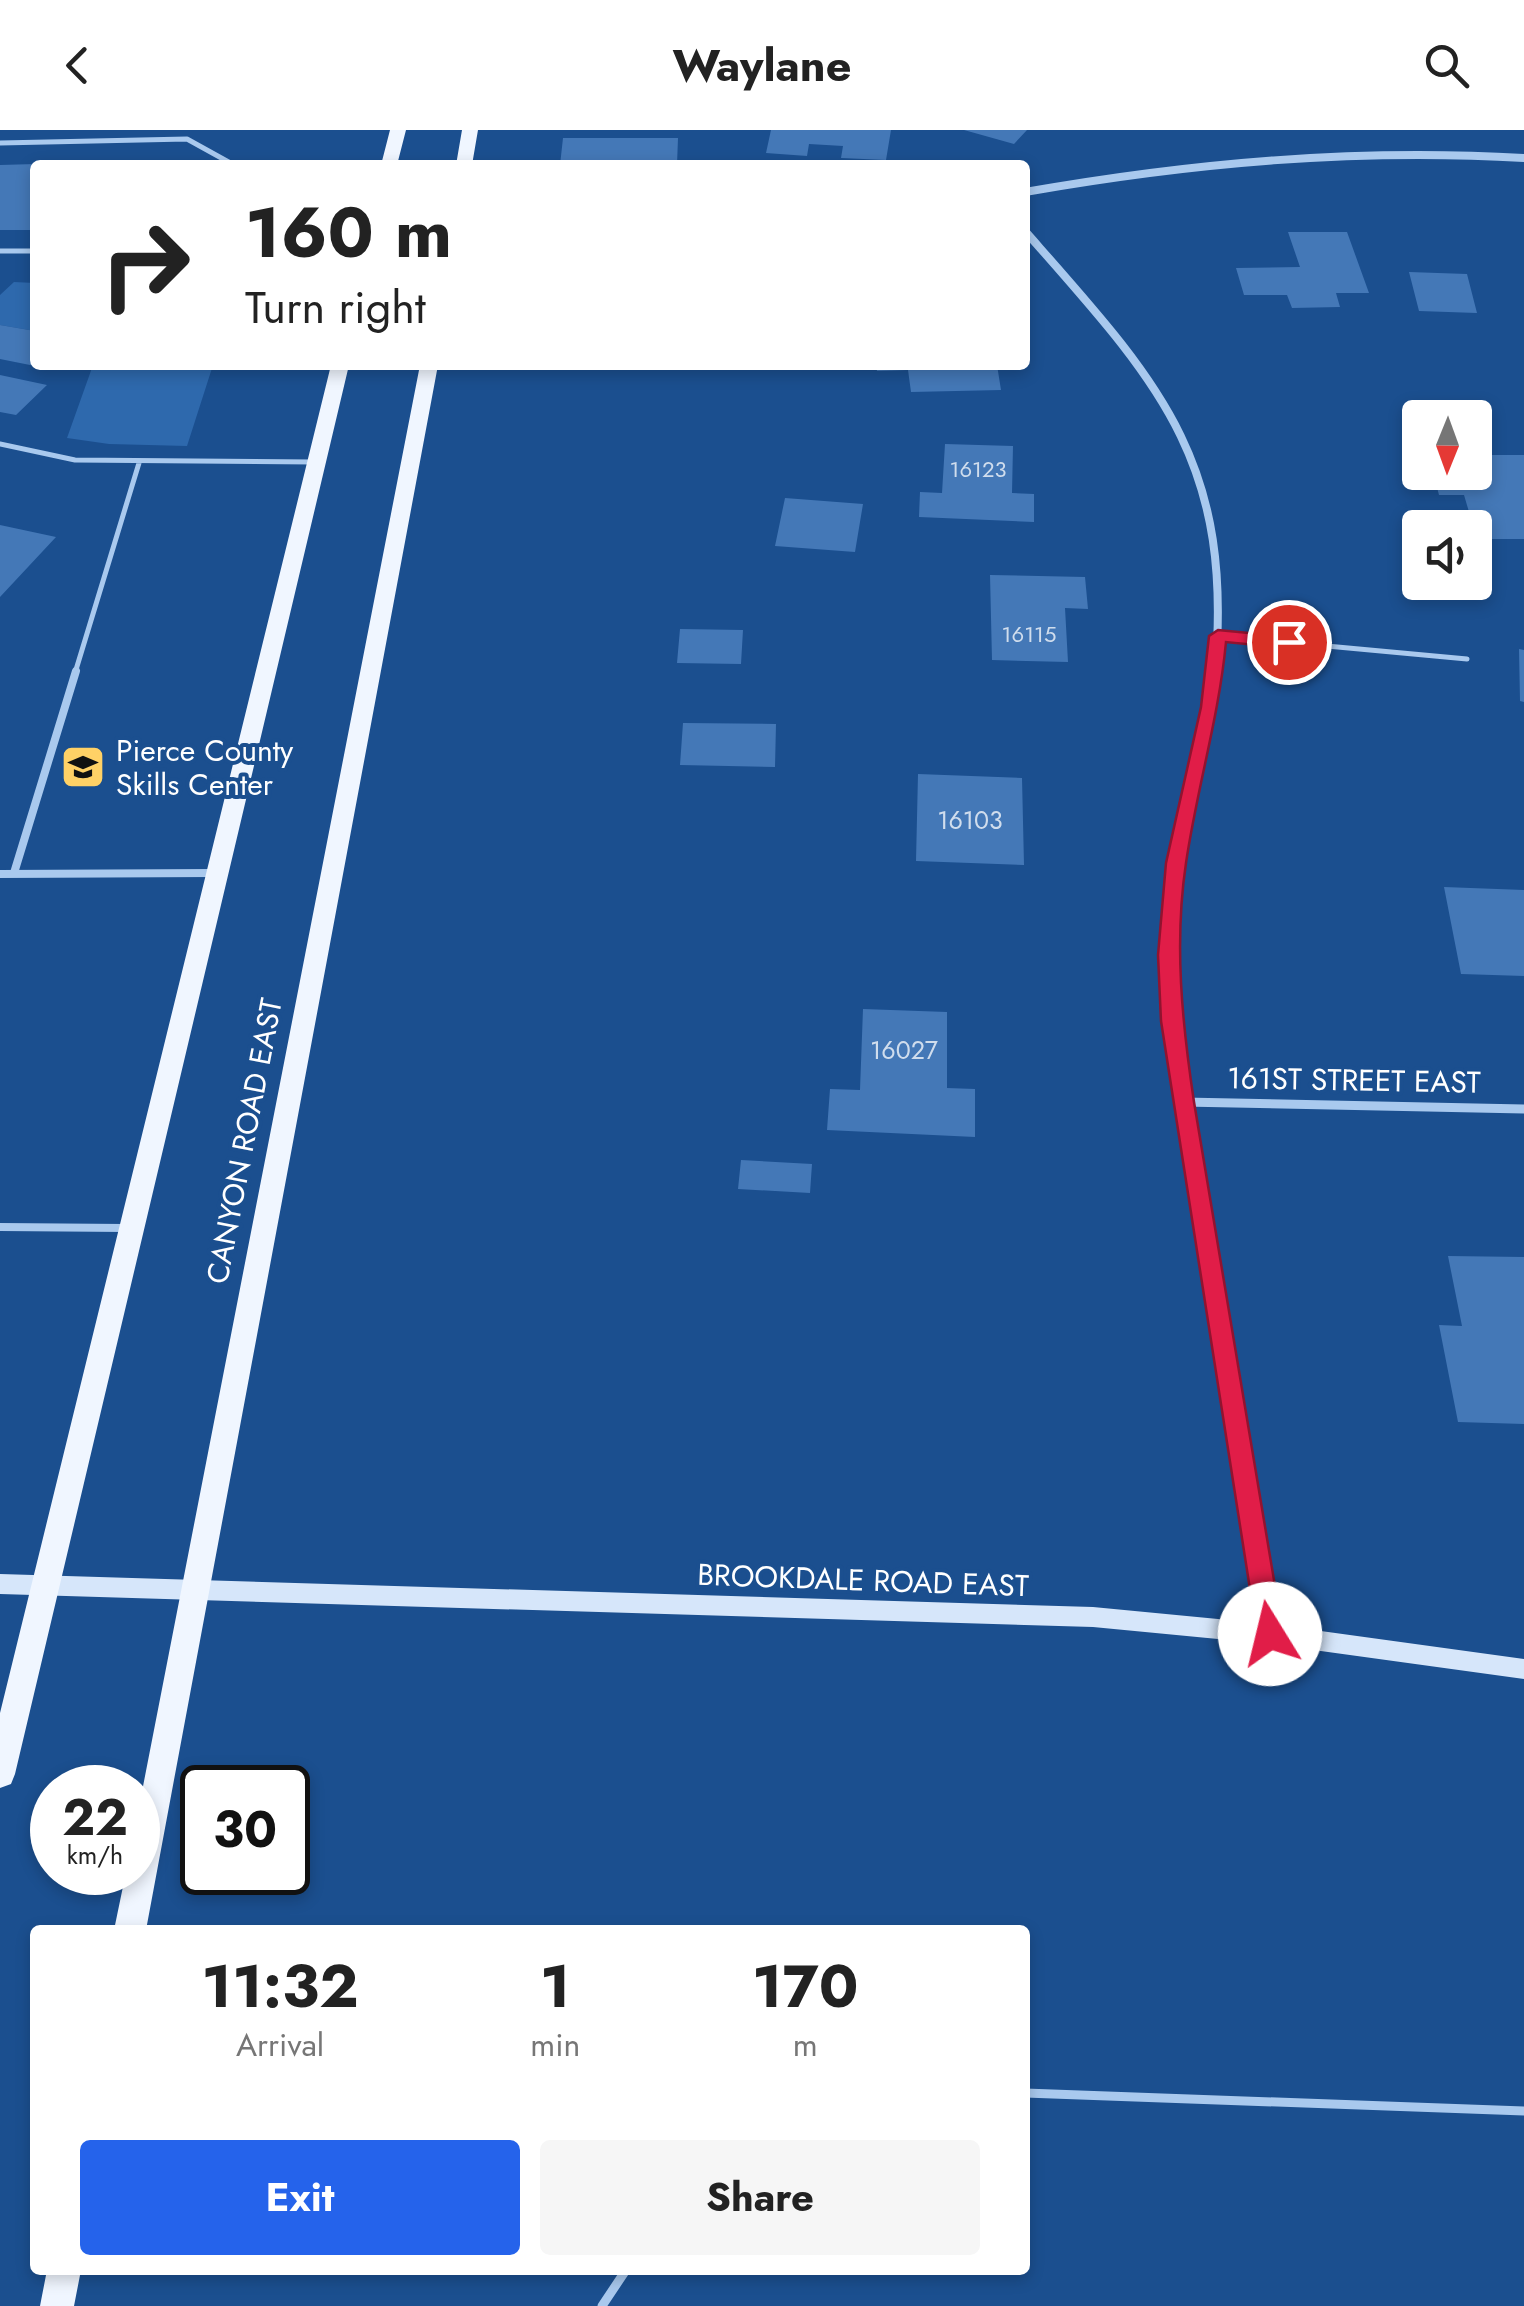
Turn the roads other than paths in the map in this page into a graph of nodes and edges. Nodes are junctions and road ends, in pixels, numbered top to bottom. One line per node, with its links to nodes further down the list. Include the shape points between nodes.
1 (398, 130): 6 (main road)
2 (470, 130): 7 (main road)
3 (0, 142): 5 (lane, via 187,139)
4 (1524, 158): 8 (street, via 1276,157)
5 (225, 160)
6 (390, 160)
7 (465, 160)
8 (1030, 191)
9 (1030, 237): 17 (street, via 1099,315 1178,425 1206,499)
10 (0, 251): 11 (lane)
11 (30, 251)
12 (339, 370): 15 (main road)
13 (428, 370): 28 (main road, CANYON ROAD EAST)
14 (0, 444): 16 (lane, via 75,460)
15 (316, 462): 16 (lane); 21 (main road)
16 (140, 463): 20 (lane)
17 (1218, 636): 18 (lane); 22 (street, via 1211,707 1176,863 1168,955)
18 (1467, 659)
19 (0, 874): 20 (lane)
20 (14, 874): 21 (lane)
21 (214, 874): 25 (main road)
22 (1183, 1102): 23 (street, 161ST STREET EAST); 29 (street)
23 (1524, 1109)
24 (0, 1227): 25 (lane)
25 (130, 1228): 27 (main road)
26 (0, 1584): 27 (main road, BROOKDALE ROAD EAST)
27 (46, 1584): 28 (main road, BROOKDALE ROAD EAST); 31 (main road)
28 (197, 1588): 29 (main road, BROOKDALE ROAD EAST, via 1093,1617); 32 (main road, CANYON ROAD EAST)
29 (1270, 1634): 30 (main road, BROOKDALE ROAD EAST)
30 (1524, 1669)
31 (0, 1774)
32 (131, 1925)
33 (1030, 2093): 34 (lane)
34 (1524, 2111)
35 (63, 2275): 37 (main road)
36 (623, 2275): 38 (lane)
37 (57, 2306)
38 (602, 2306)

